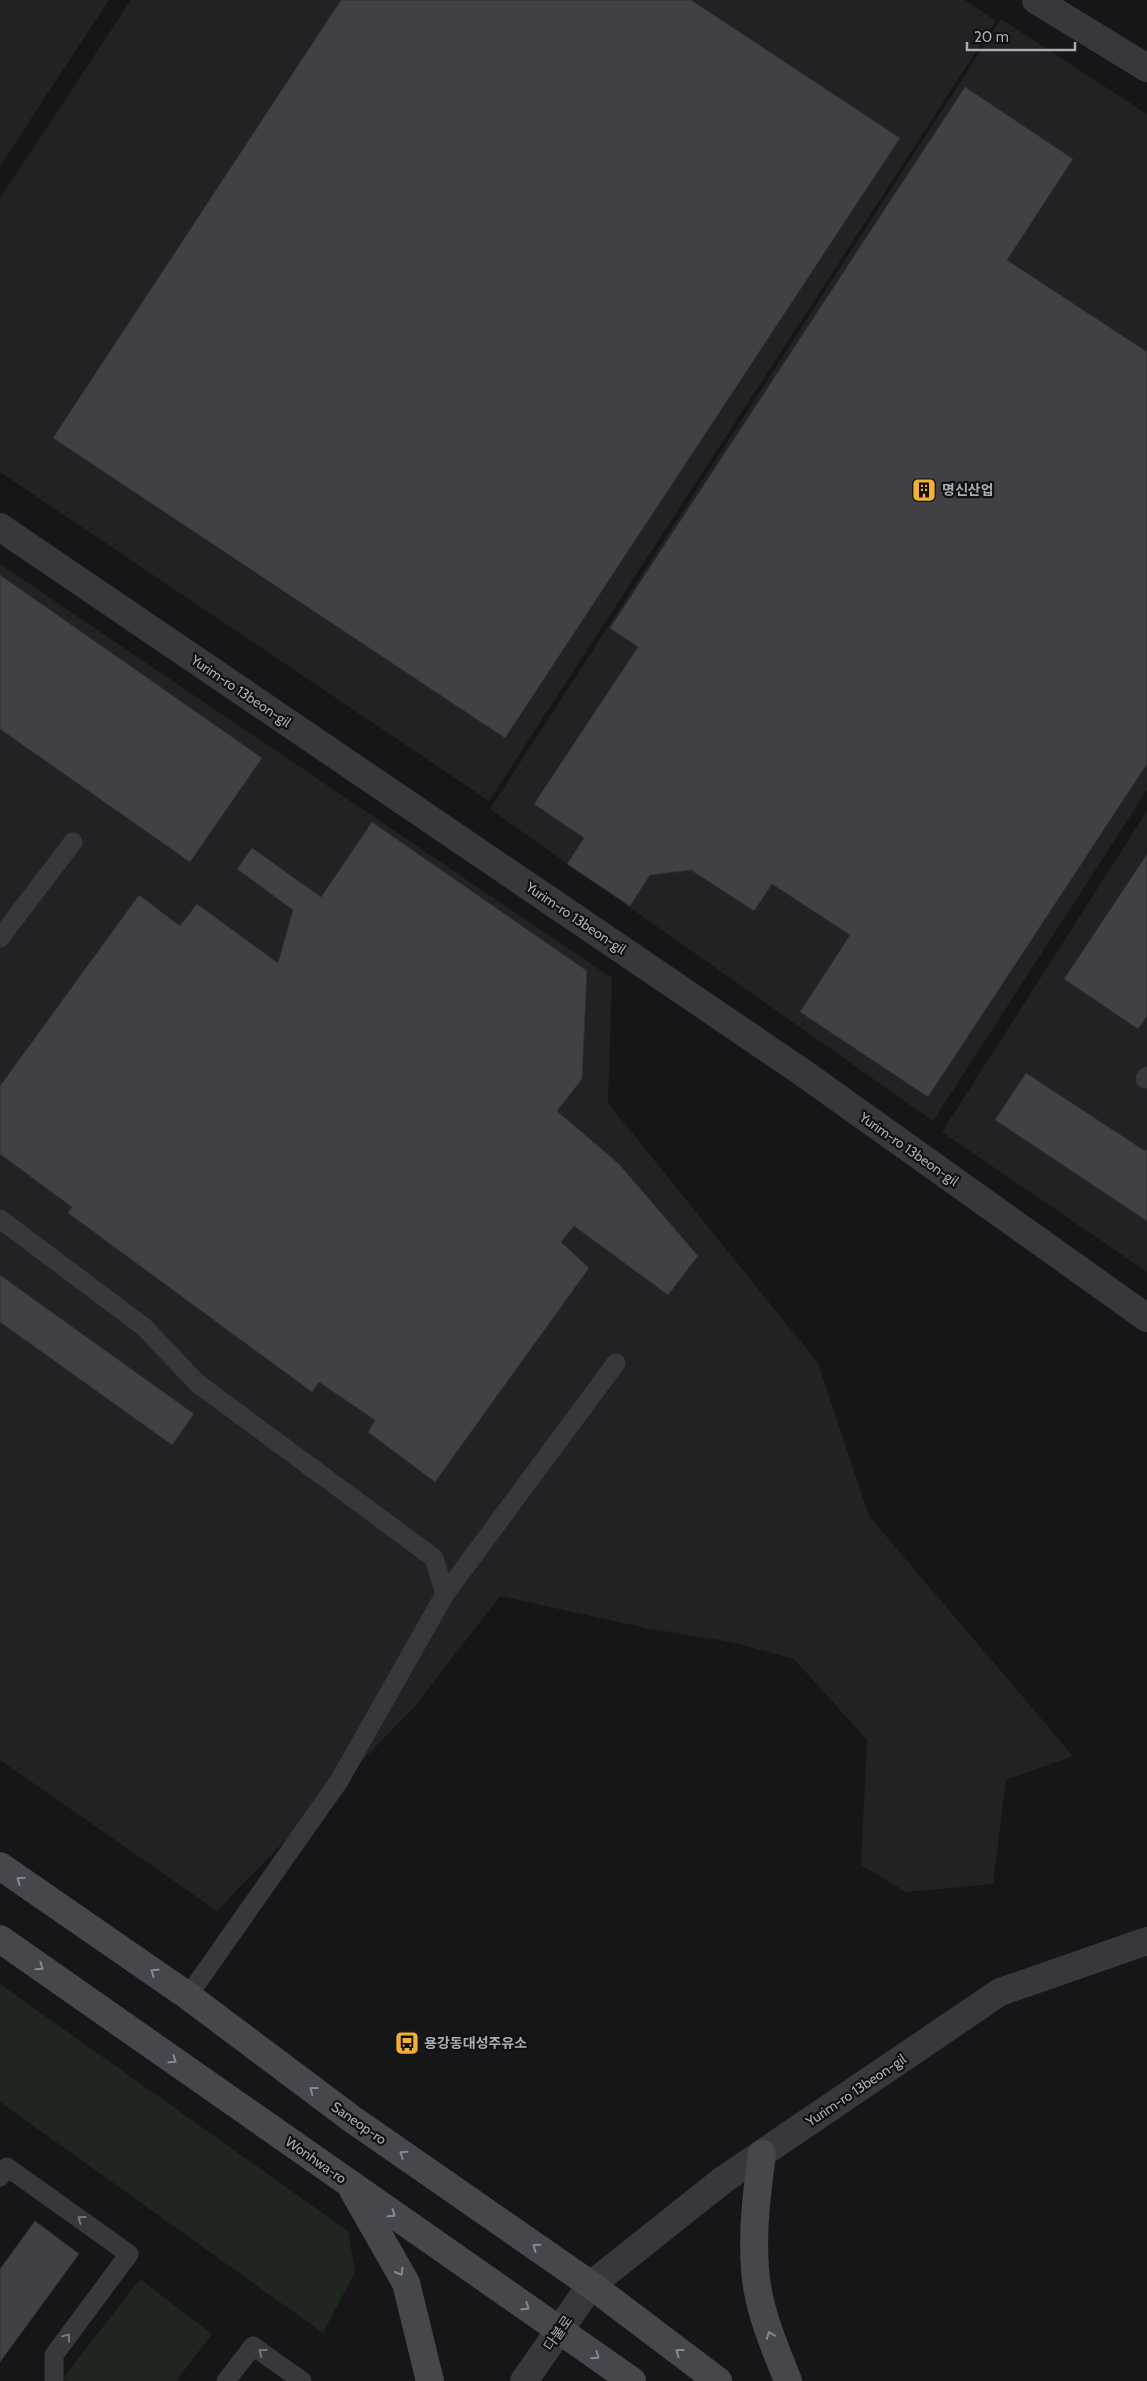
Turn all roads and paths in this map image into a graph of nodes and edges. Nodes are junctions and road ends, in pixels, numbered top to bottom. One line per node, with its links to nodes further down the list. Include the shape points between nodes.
1 (1036, 0): 2 (street)
2 (1147, 68)
3 (0, 527): 7 (street, Yurim-ro 13beon-gil, via 799,1070)
4 (73, 842): 5 (lane)
5 (0, 938)
6 (0, 1219): 9 (lane, via 144,1327 197,1383 434,1558)
7 (1147, 1318)
8 (616, 1364): 9 (lane)
9 (446, 1594): 13 (lane, via 339,1781)
10 (0, 1866): 13 (street, Saneop-ro, one-way to 10)
11 (0, 1939): 16 (street, Wonhwa-ro, one-way to 16)
12 (1147, 1941): 14 (street, Yurim-ro 13beon-gil, via 1000,1992)
13 (188, 1996): 17 (street, Saneop-ro, one-way to 13, via 352,2119)
14 (762, 2154): 17 (street, Yurim-ro 13beon-gil, via 723,2180); 26 (street, one-way to 14, via 766,2322 755,2270 754,2216)
15 (0, 2178): 19 (lane, one-way to 15, via 54,2355 129,2254 8,2167)
16 (350, 2184): 18 (street, Wonhwa-ro, one-way to 18); 22 (street, one-way to 22, via 406,2283)
17 (591, 2285): 18 (street, 다불로); 25 (street, Saneop-ro, one-way to 17)
18 (560, 2330): 23 (street, 다불로); 24 (street, Wonhwa-ro, one-way to 24)
19 (54, 2381)
20 (226, 2381): 21 (lane, one-way to 20, via 253,2346)
21 (302, 2381)
22 (430, 2381)
23 (524, 2381)
24 (632, 2381)
25 (718, 2381)
26 (788, 2381)

